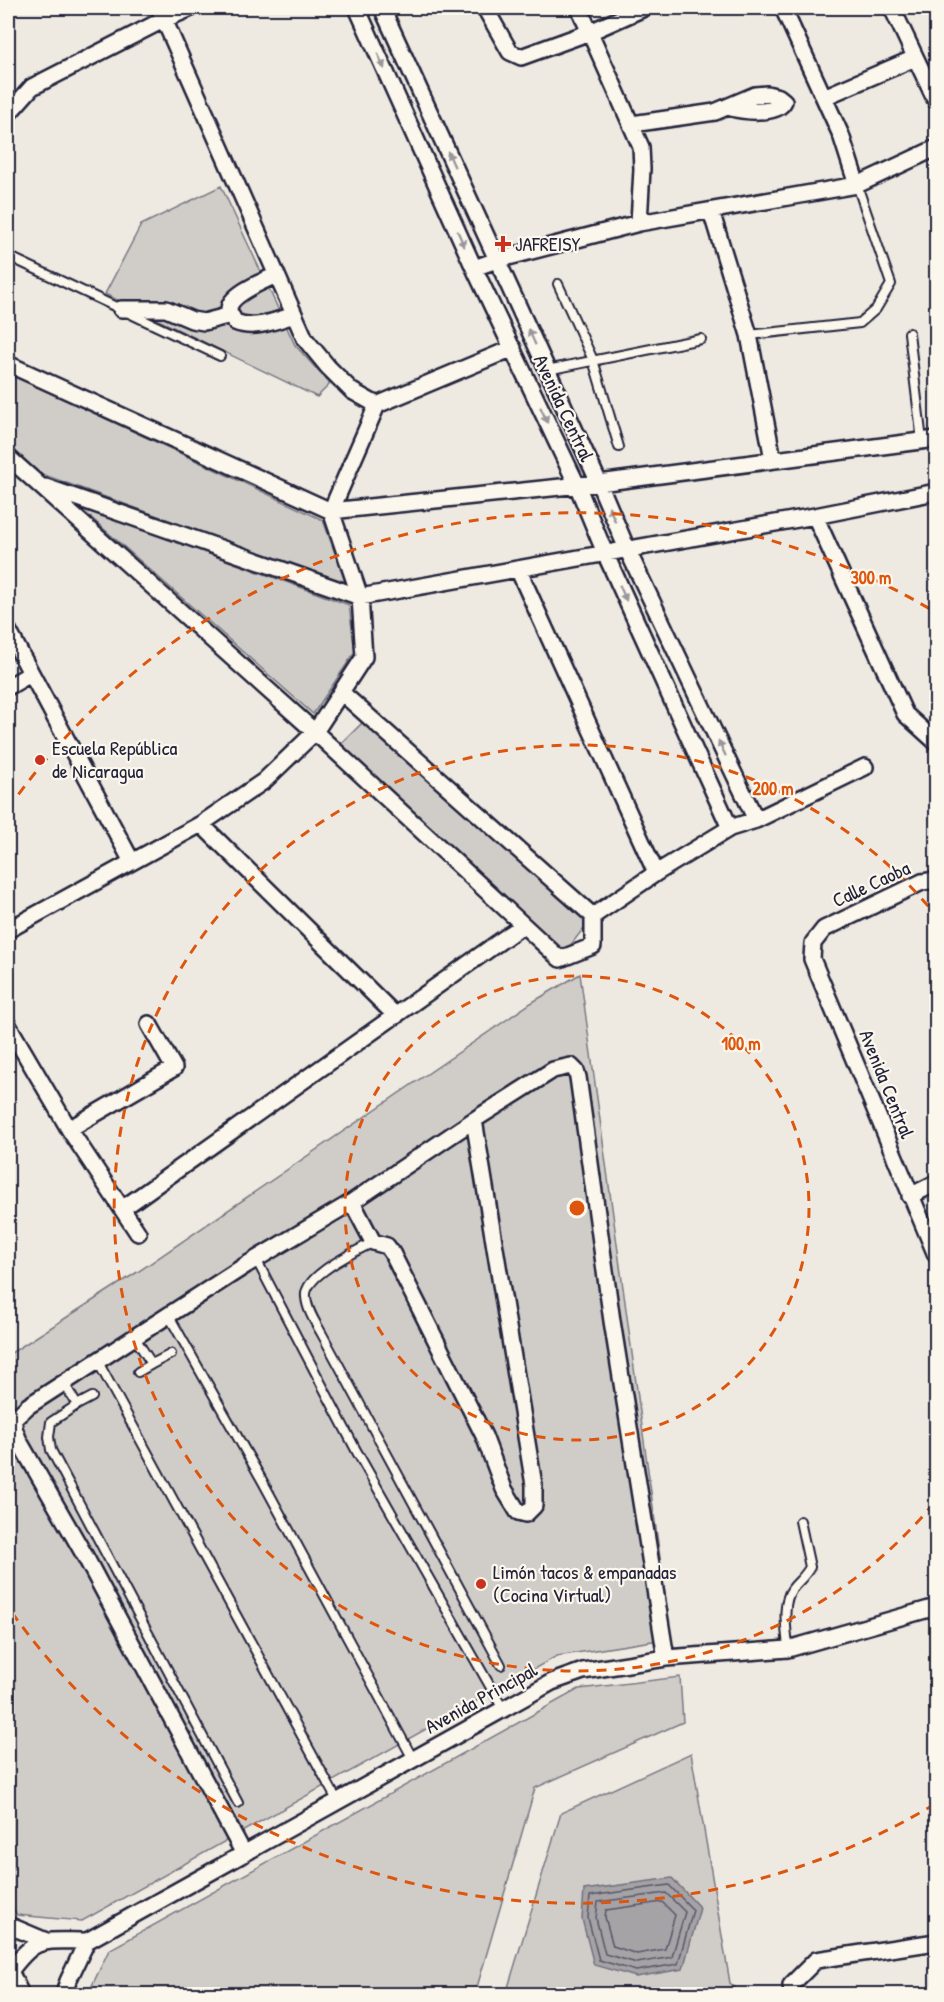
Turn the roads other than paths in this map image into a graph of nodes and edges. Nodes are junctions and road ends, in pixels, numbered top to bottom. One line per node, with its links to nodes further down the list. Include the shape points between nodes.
1 (191, 8): 9 (street)
2 (357, 8): 23 (street, Avenida Central, one-way to 23)
3 (382, 8): 22 (street, one-way to 3)
4 (485, 8): 10 (street, via 510,52 521,57)
5 (579, 8): 10 (street)
6 (644, 8): 10 (street)
7 (783, 8): 12 (street)
8 (892, 8): 11 (street)
9 (162, 13): 15 (street, via 32,87); 24 (street)
10 (590, 32): 16 (street)
11 (915, 58): 12 (street); 13 (street)
12 (825, 98): 18 (street)
13 (936, 101)
14 (728, 107): 16 (street)
15 (8, 114)
16 (632, 124): 20 (street, via 641,147)
17 (936, 148): 18 (street)
18 (857, 185): 19 (street); 30 (lane, via 891,284 876,309 860,323)
19 (711, 212): 20 (street); 30 (street)
20 (639, 223): 22 (street)
21 (8, 256): 26 (lane)
22 (497, 260): 23 (street); 36 (street, one-way to 22)
23 (474, 268): 32 (street, Avenida Central)
24 (276, 274): 27 (street, via 234,297); 28 (street)
25 (558, 284): 34 (lane)
26 (121, 309): 27 (street, via 166,309 204,322); 33 (lane)
27 (231, 315): 28 (street, via 235,322 246,325 268,324)
28 (294, 315): 37 (street, via 305,339 328,367 352,391)
29 (909, 333): 38 (lane)
30 (750, 335): 41 (street)
31 (701, 339): 34 (lane)
32 (513, 348): 37 (street); 44 (street, Avenida Central, one-way to 44)
33 (220, 356)
34 (593, 360): 36 (lane); 39 (lane)
35 (8, 364): 46 (street)
36 (547, 370): 42 (street)
37 (377, 405): 46 (street)
38 (929, 440): 41 (street)
39 (619, 447)
40 (8, 457): 43 (street)
41 (773, 459): 42 (street)
42 (599, 483): 44 (street); 48 (street, one-way to 42)
43 (37, 484): 51 (street); 56 (street)
44 (577, 485): 46 (street); 49 (street, Avenida Central)
45 (936, 492): 47 (street)
46 (331, 511): 51 (street)
47 (815, 516): 48 (street); 57 (street, via 905,714)
48 (627, 549): 49 (street); 59 (street, one-way to 48)
49 (605, 553): 50 (street); 61 (street, Avenida Central, one-way to 61)
50 (518, 569): 51 (street); 63 (street)
51 (360, 597): 55 (street, via 364,657)
52 (8, 630): 53 (street)
53 (30, 674): 54 (street); 62 (street)
54 (8, 687)
55 (341, 692): 56 (street); 65 (street)
56 (315, 732): 60 (street, via 264,781); 66 (street)
57 (936, 742)
58 (865, 767): 59 (street)
59 (756, 820): 61 (street)
60 (201, 824): 62 (street); 69 (street)
61 (730, 828): 63 (street)
62 (131, 860): 68 (street)
63 (656, 873): 65 (street)
64 (936, 880): 67 (street, Calle Caoba, via 922,882)
65 (593, 916): 66 (street, via 592,946 560,959)
66 (523, 925): 69 (street)
67 (824, 929): 75 (street, Avenida Central, via 813,943 812,959)
68 (8, 930)
69 (396, 1016): 77 (street)
70 (148, 1024): 73 (street, via 174,1068)
71 (8, 1025): 73 (street)
72 (474, 1120): 76 (street); 79 (street, via 534,1485 534,1506 526,1514 518,1512 504,1489 484,1436 392,1253 387,1246); 94 (street, via 552,1070 571,1066 576,1071)
73 (69, 1129): 77 (street)
74 (936, 1183): 75 (street)
75 (910, 1196): 80 (street, Avenida Central)
76 (352, 1202): 79 (street); 81 (street)
77 (122, 1209): 78 (street)
78 (138, 1233)
79 (373, 1242): 95 (lane, via 316,1275 306,1299)
80 (936, 1255)
81 (256, 1259): 82 (street); 96 (lane, via 357,1452)
82 (169, 1316): 83 (street); 97 (lane)
83 (135, 1338): 85 (street); 86 (lane)
84 (171, 1354): 86 (lane)
85 (98, 1362): 88 (street); 98 (lane)
86 (152, 1364): 87 (lane)
87 (138, 1372)
88 (64, 1383): 90 (lane); 100 (street, via 18,1413 14,1428)
89 (92, 1396): 90 (lane)
90 (77, 1405): 99 (lane, via 51,1422 51,1450)
91 (800, 1521): 93 (lane, via 810,1568 787,1599)
92 (936, 1607): 93 (street, Avenida Principal)
93 (788, 1649): 94 (street, Avenida Principal)
94 (666, 1659): 96 (street, Avenida Principal, via 583,1671 552,1682)
95 (501, 1665)
96 (503, 1709): 97 (street, Avenida Principal)
97 (413, 1760): 98 (street, Avenida Principal)
98 (338, 1802): 100 (street, Avenida Principal)
99 (238, 1803)
100 (244, 1854): 103 (street, Avenida Principal)
101 (8, 1926): 102 (street)
102 (46, 1941): 103 (street); 105 (street, via 32,1945)
103 (87, 1941): 106 (street)
104 (936, 1942): 109 (street, via 816,1960 791,1986)
105 (8, 1974): 107 (main road)
106 (66, 1988): 108 (street)
107 (17, 1995)
108 (51, 1995)
109 (792, 1995)

